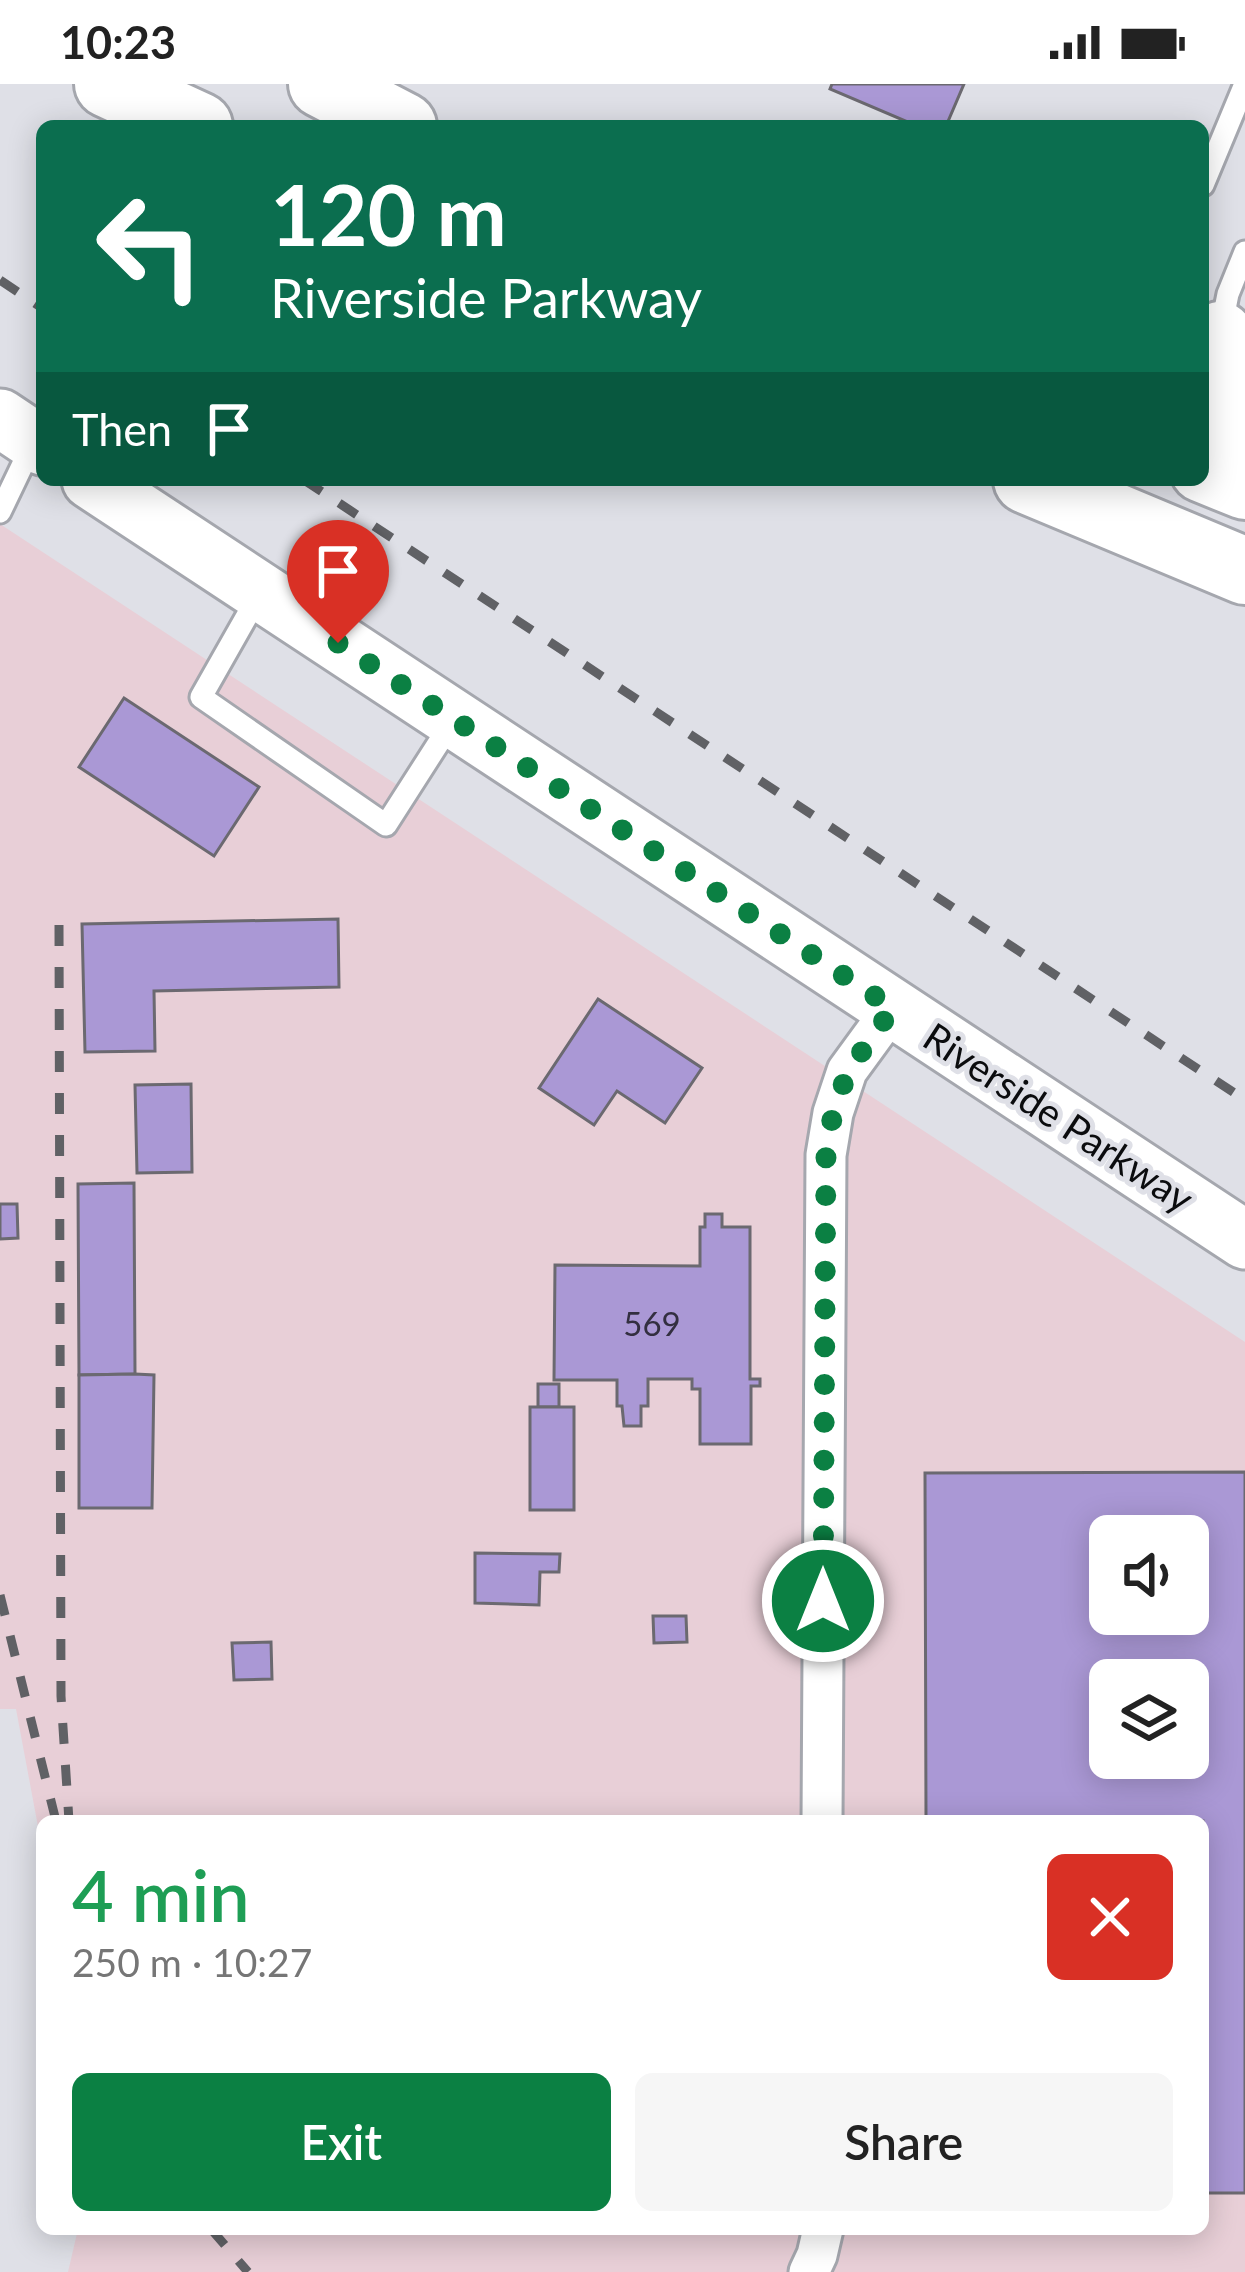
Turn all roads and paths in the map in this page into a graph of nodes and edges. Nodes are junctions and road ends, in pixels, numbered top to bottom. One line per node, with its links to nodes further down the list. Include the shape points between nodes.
1 (108, 84): 4 (highway)
2 (164, 84): 5 (highway)
3 (1245, 84): 6 (lane)
4 (186, 120)
5 (229, 120)
6 (1209, 171)
7 (1245, 252): 8 (lane)
8 (1220, 335): 9 (highway, via 1216,379 1224,410)
9 (1245, 434)
10 (25, 435): 15 (lane)
11 (1209, 471): 14 (highway)
12 (100, 486): 17 (main road, Riverside Parkway)
13 (1041, 486): 16 (highway)
14 (1245, 486)
15 (0, 512)
16 (1245, 571)
17 (261, 592): 18 (main road, Riverside Parkway); 18 (lane, via 201,697 386,825)
18 (454, 718): 19 (main road, Riverside Parkway)
19 (893, 1008): 20 (main road, Riverside Parkway); 21 (street, via 848,1071 826,1155)
20 (1245, 1240)
21 (822, 1815)
22 (821, 2235): 23 (street)
23 (809, 2272)

